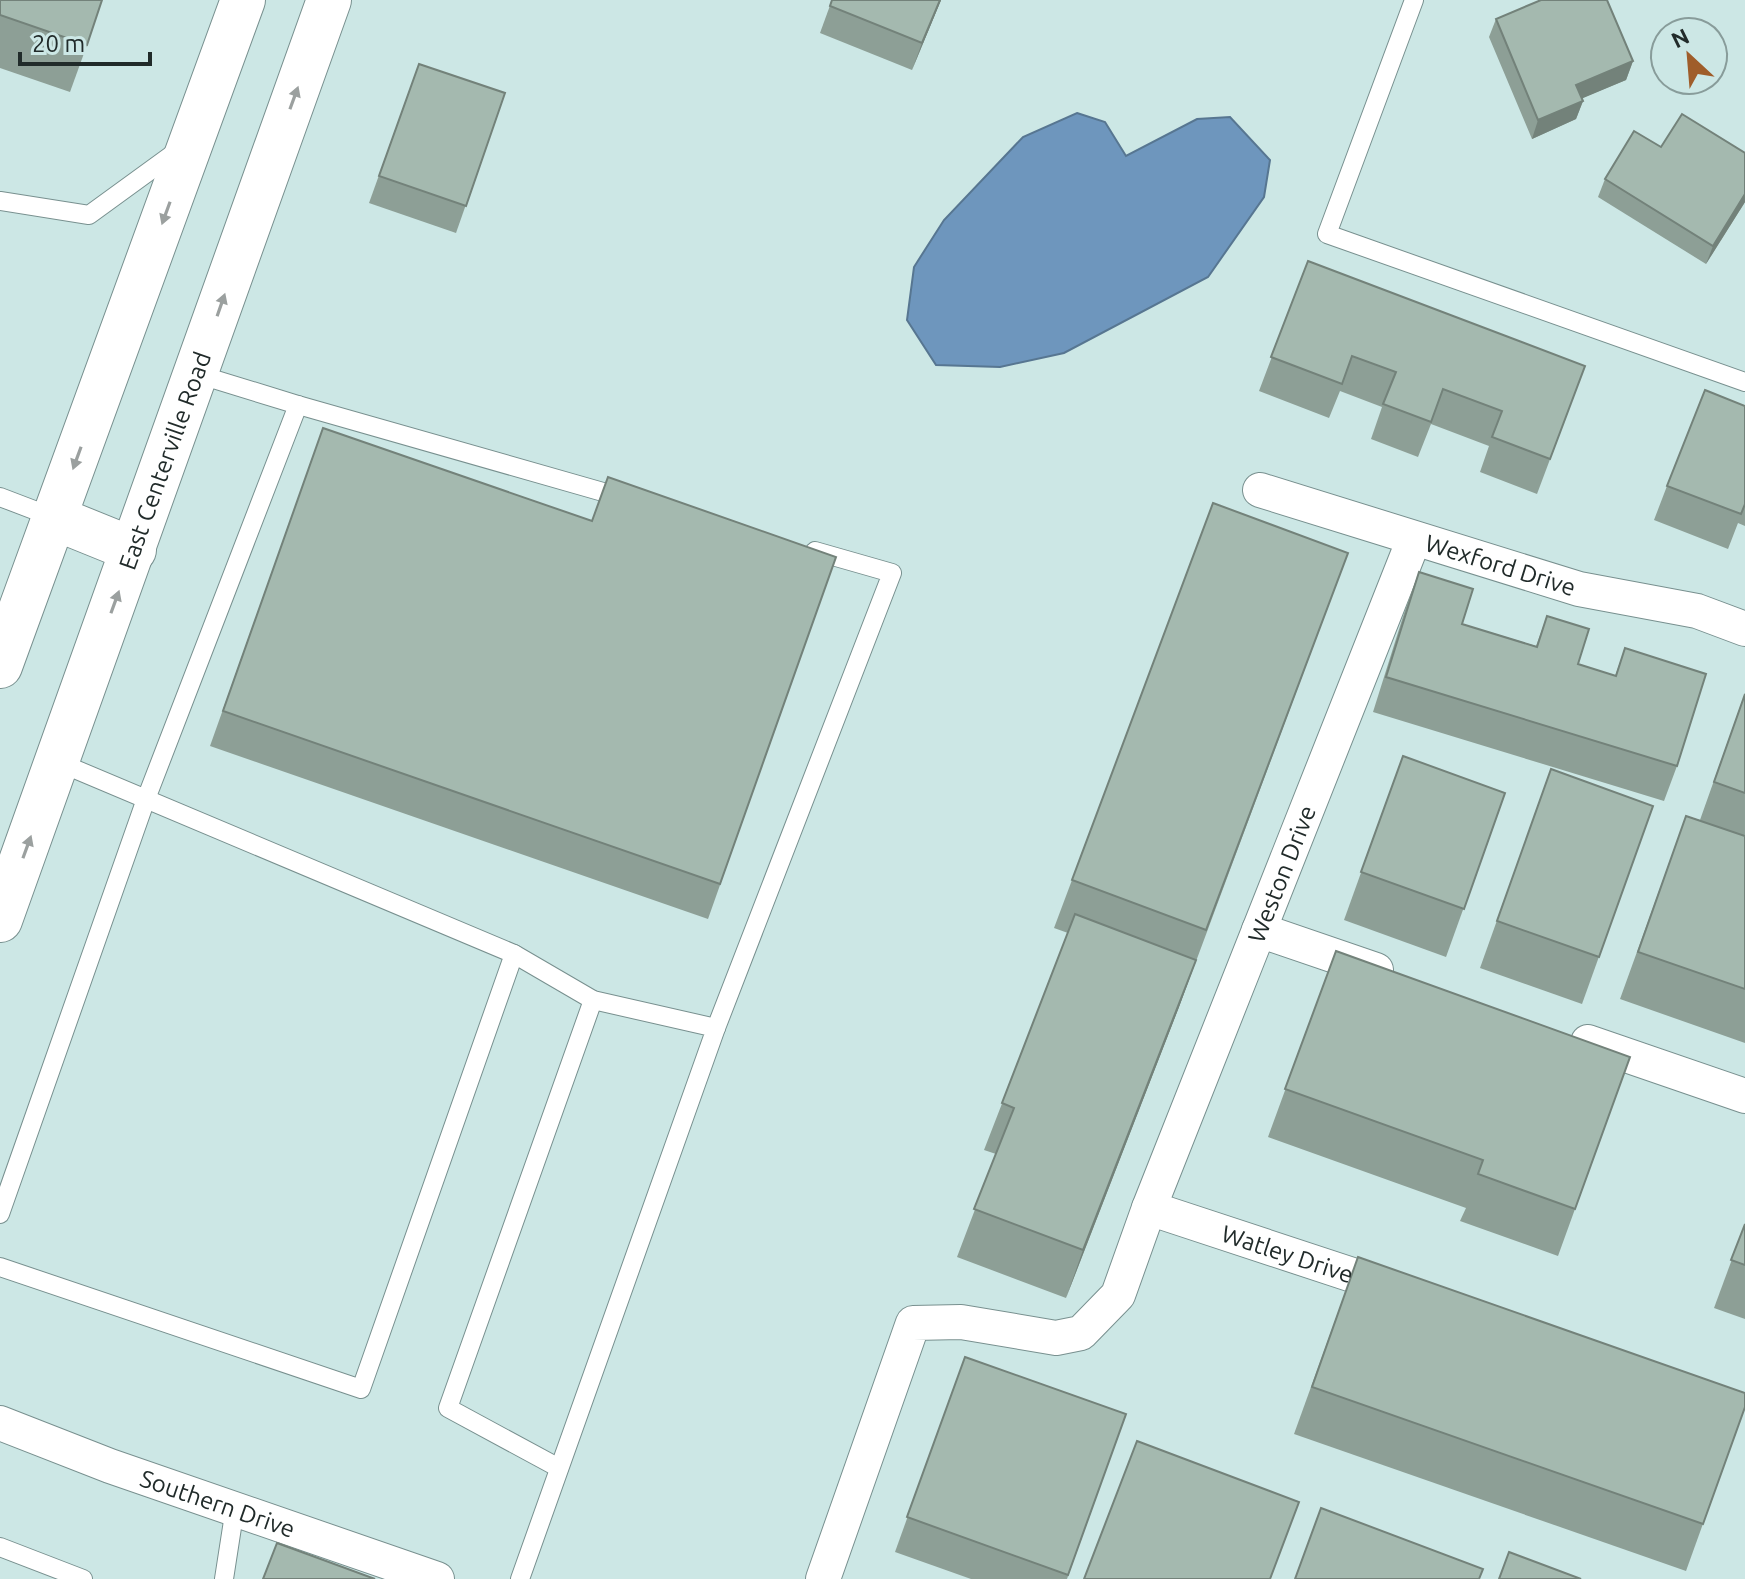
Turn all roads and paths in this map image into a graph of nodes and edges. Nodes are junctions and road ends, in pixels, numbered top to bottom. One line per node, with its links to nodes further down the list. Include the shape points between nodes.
1 (243, 0): 4 (main road)
2 (329, 0): 6 (main road, East Centerville Road, one-way to 2)
3 (1414, 0): 7 (lane, via 1327,234)
4 (193, 140): 5 (lane, via 89,215); 12 (main road, one-way to 12)
5 (0, 201)
6 (197, 374): 8 (lane); 15 (main road, East Centerville Road)
7 (1745, 382)
8 (298, 405): 11 (lane); 19 (lane)
9 (1260, 490): 13 (street, Wexford Drive)
10 (0, 497): 12 (lane)
11 (649, 504)
12 (55, 518): 15 (main road); 17 (main road)
13 (1414, 539): 16 (street, Wexford Drive, via 1579,589 1697,611); 21 (street, Weston Drive)
14 (801, 547): 25 (lane, via 892,573)
15 (134, 550): 18 (main road, East Centerville Road, one-way to 15)
16 (1745, 629)
17 (0, 666)
18 (58, 762): 19 (lane); 20 (main road, East Centerville Road, one-way to 18)
19 (146, 799): 22 (lane); 29 (lane)
20 (0, 920)
21 (1259, 930): 23 (street); 28 (street, Weston Drive)
22 (514, 954): 24 (lane); 30 (lane, via 361,1389)
23 (1406, 980)
24 (593, 1000): 25 (lane); 33 (lane, via 448,1408)
25 (716, 1028): 33 (lane)
26 (1553, 1030): 27 (street)
27 (1745, 1096)
28 (1149, 1208): 31 (street, Watley Drive); 40 (street, Weston Drive, via 1118,1295 1081,1333 1056,1338 961,1322 913,1323)
29 (0, 1214)
30 (0, 1267)
31 (1432, 1301)
32 (0, 1423): 34 (street, Southern Drive)
33 (559, 1468): 39 (lane)
34 (235, 1508): 37 (lane); 38 (street, Southern Drive)
35 (0, 1547): 36 (lane)
36 (83, 1579)
37 (224, 1579)
38 (437, 1579)
39 (520, 1579)
40 (823, 1579)

